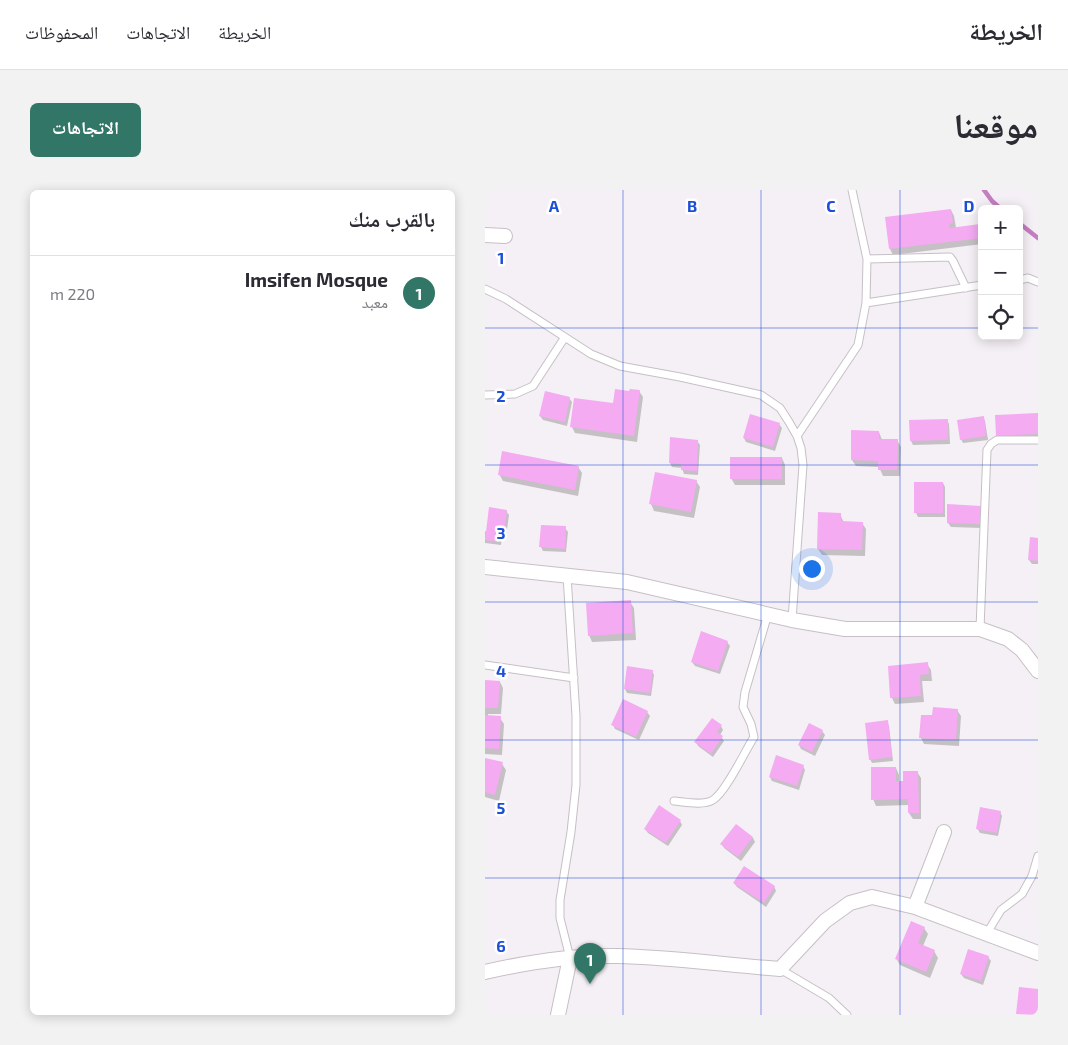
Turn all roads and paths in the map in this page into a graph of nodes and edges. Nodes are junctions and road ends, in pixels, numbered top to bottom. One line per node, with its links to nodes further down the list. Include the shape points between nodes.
1 (852, 190): 4 (lane)
2 (485, 235): 3 (street)
3 (505, 236)
4 (867, 259): 8 (lane, via 950,257); 10 (lane)
5 (1023, 279): 6 (lane)
6 (1038, 282)
7 (978, 286): 8 (lane)
8 (966, 288): 10 (lane)
9 (485, 290): 11 (lane, via 507,299)
10 (866, 303): 13 (lane, via 858,345)
11 (565, 337): 12 (lane, via 533,386 515,394); 13 (lane, via 591,354 620,366 761,395 780,408)
12 (485, 395)
13 (797, 436): 18 (lane, via 803,465)
14 (1038, 440): 19 (lane, via 997,440 987,450)
15 (485, 568): 16 (street)
16 (567, 576): 17 (street, via 627,582); 22 (lane)
17 (768, 614): 18 (street); 23 (lane, via 743,706 754,737 713,800 702,803)
18 (793, 620): 19 (street, via 845,629)
19 (979, 629): 21 (street, via 1008,639 1022,650)
20 (485, 665): 22 (lane)
21 (1038, 671)
22 (574, 678): 29 (lane, via 576,785 560,900 560,918)
23 (674, 801)
24 (944, 832): 26 (street)
25 (1038, 856): 27 (lane, via 1022,894 1001,910)
26 (915, 907): 27 (street); 30 (street, via 872,897 850,903 825,921)
27 (987, 933): 28 (street)
28 (1038, 953)
29 (570, 958): 30 (street, via 617,956); 31 (street, via 517,964); 32 (street)
30 (780, 969): 33 (lane, via 829,998)
31 (485, 972)
32 (558, 1015)
33 (847, 1015)

